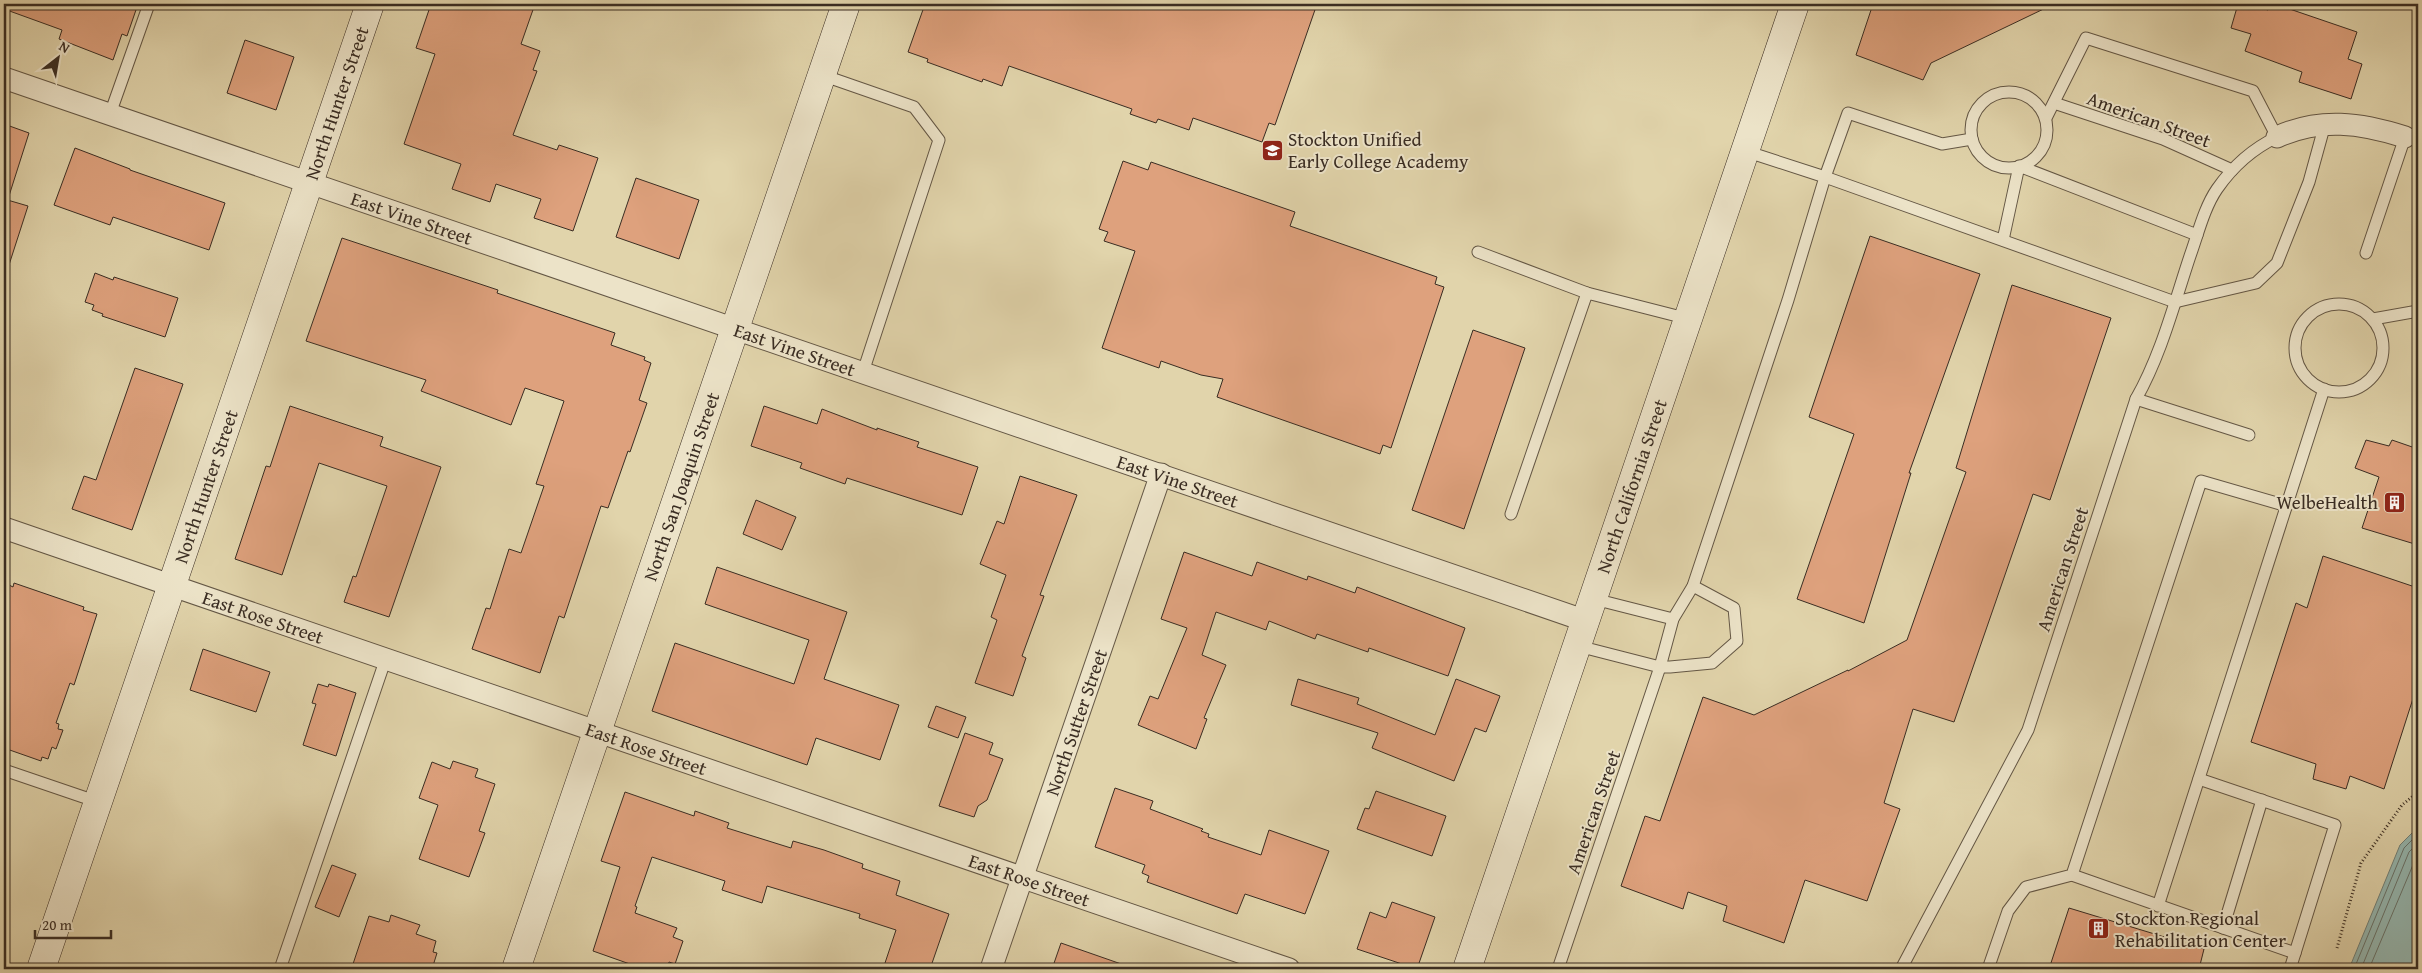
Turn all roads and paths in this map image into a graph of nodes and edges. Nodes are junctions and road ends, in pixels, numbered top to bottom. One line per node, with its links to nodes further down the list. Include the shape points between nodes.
1 (149, 4): 8 (lane)
2 (370, 4): 18 (street, North Hunter Street)
3 (846, 4): 5 (street, North San Joaquin Street)
4 (1795, 4): 14 (street, North California Street)
5 (822, 74): 28 (street, North San Joaquin Street); 29 (lane, via 914,107 939,140)
6 (4, 78): 8 (street, East Vine Street)
7 (2054, 103): 9 (lane); 11 (lane, via 2086,38 2253,91); 16 (lane, American Street, via 2163,140)
8 (110, 114): 18 (street, East Vine Street)
9 (2046, 118): 13 (lane, via 2040,106 2030,98 2018,92 2004,92 1981,104 1971,126); 15 (lane, via 2048,130 2040,153)
10 (2325, 124): 11 (street); 12 (street, via 2353,124); 24 (lane, via 2309,182 2277,263 2256,283)
11 (2277, 137): 16 (lane, American Street, via 2245,156)
12 (2405, 137): 22 (lane)
13 (1972, 138): 15 (lane, via 1977,150 1995,165); 17 (lane, American Street, via 1942,144 1848,113)
14 (1745, 151): 17 (lane); 26 (street, North California Street)
15 (2019, 166): 19 (lane); 20 (lane)
16 (2232, 170): 19 (lane, American Street, via 2216,190)
17 (1825, 177): 20 (lane); 38 (lane, American Street, via 1788,300)
18 (308, 182): 28 (street, East Vine Street); 37 (street, North Hunter Street)
19 (2197, 235): 24 (lane, American Street)
20 (2003, 240): 24 (lane)
21 (1478, 252): 23 (lane)
22 (2366, 254)
23 (1587, 294): 26 (lane); 35 (lane)
24 (2174, 302): 31 (lane, American Street, via 2151,373)
25 (2418, 311): 27 (lane)
26 (1689, 319): 40 (street, North California Street)
27 (2373, 319): 30 (lane, via 2384,345 2376,372 2354,390); 30 (lane, via 2349,304 2334,304 2308,316 2299,328 2295,342 2296,357 2311,382)
28 (735, 329): 29 (street, East Vine Street); 43 (street, North San Joaquin Street)
29 (863, 372): 33 (street, East Vine Street)
30 (2324, 389): 34 (lane)
31 (2136, 399): 32 (lane); 63 (lane, American Street, via 2028,730)
32 (2249, 435)
33 (1161, 474): 40 (street, East Vine Street); 50 (street, North Sutter Street)
34 (2287, 506): 45 (lane); 49 (lane, via 2201,481)
35 (1510, 514)
36 (4, 528): 37 (street, East Rose Street)
37 (172, 586): 41 (street, East Rose Street); 48 (street, North Hunter Street)
38 (1693, 586): 39 (lane, American Street); 42 (lane, via 1734,608 1737,641 1712,663)
39 (1674, 619): 40 (lane); 42 (lane, American Street)
40 (1586, 622): 42 (lane); 61 (street, North California Street)
41 (386, 658): 43 (street, East Rose Street); 57 (lane)
42 (1660, 667): 62 (lane, American Street)
43 (598, 731): 50 (street, East Rose Street); 58 (street, North San Joaquin Street)
44 (4, 770): 48 (lane)
45 (2199, 779): 47 (lane); 51 (lane)
46 (2418, 792): 53 (path, via 2402,805 2361,863)
47 (2262, 800): 52 (lane); 54 (lane, via 2335,825)
48 (98, 802): 56 (street, North Hunter Street)
49 (2072, 875): 51 (lane); 64 (lane, via 2026,887 2008,910)
50 (1023, 877): 55 (street, East Rose Street); 59 (street, North Sutter Street)
51 (2158, 906): 52 (lane)
52 (2223, 928): 54 (lane)
53 (2337, 948)
54 (2295, 953): 65 (lane)
55 (1251, 963): 60 (street, East Rose Street)
56 (41, 969)
57 (280, 969)
58 (516, 969)
59 (991, 969)
60 (1289, 969)
61 (1467, 969)
62 (1558, 969)
63 (1901, 969)
64 (1988, 969)
65 (2290, 969)

